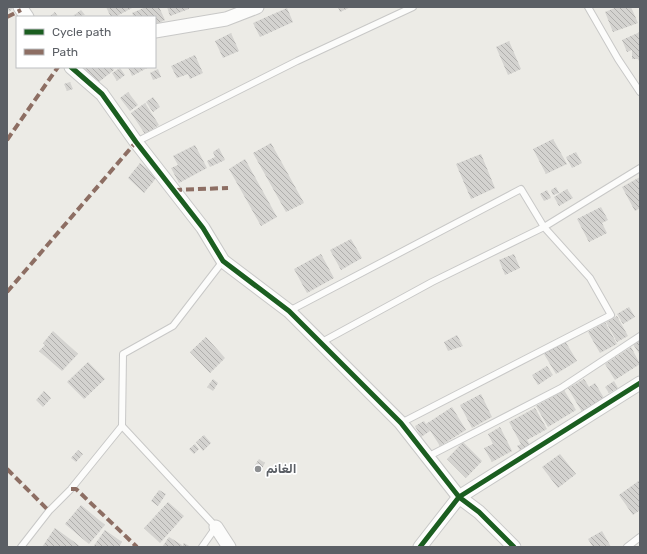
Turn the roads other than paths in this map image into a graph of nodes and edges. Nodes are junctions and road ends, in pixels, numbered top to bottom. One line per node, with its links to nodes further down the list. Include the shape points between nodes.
1 (20, 7): 5 (street)
2 (257, 7): 6 (street, via 226,19)
3 (414, 7): 9 (lane, via 297,61)
4 (588, 7): 8 (lane)
5 (26, 16)
6 (156, 31)
7 (72, 68): 9 (street, via 102,94)
8 (640, 92)
9 (136, 142): 12 (street, via 203,228)
10 (640, 168): 11 (lane)
11 (544, 227): 13 (lane, via 521,189); 15 (lane, via 439,279); 17 (lane, via 590,278 611,315)
12 (223, 261): 13 (street); 18 (lane, via 174,326 123,354)
13 (290, 310): 15 (street)
14 (640, 336): 19 (lane, via 561,388)
15 (322, 342): 17 (street)
16 (640, 383): 20 (street)
17 (401, 423): 19 (street)
18 (122, 426): 21 (lane); 23 (lane)
19 (429, 456): 20 (street)
20 (459, 497): 26 (street); 27 (street, via 479,512)
21 (216, 528): 24 (lane); 25 (street)
22 (640, 537): 28 (lane)
23 (21, 547)
24 (202, 547)
25 (229, 547)
26 (420, 547)
27 (514, 547)
28 (627, 547)

